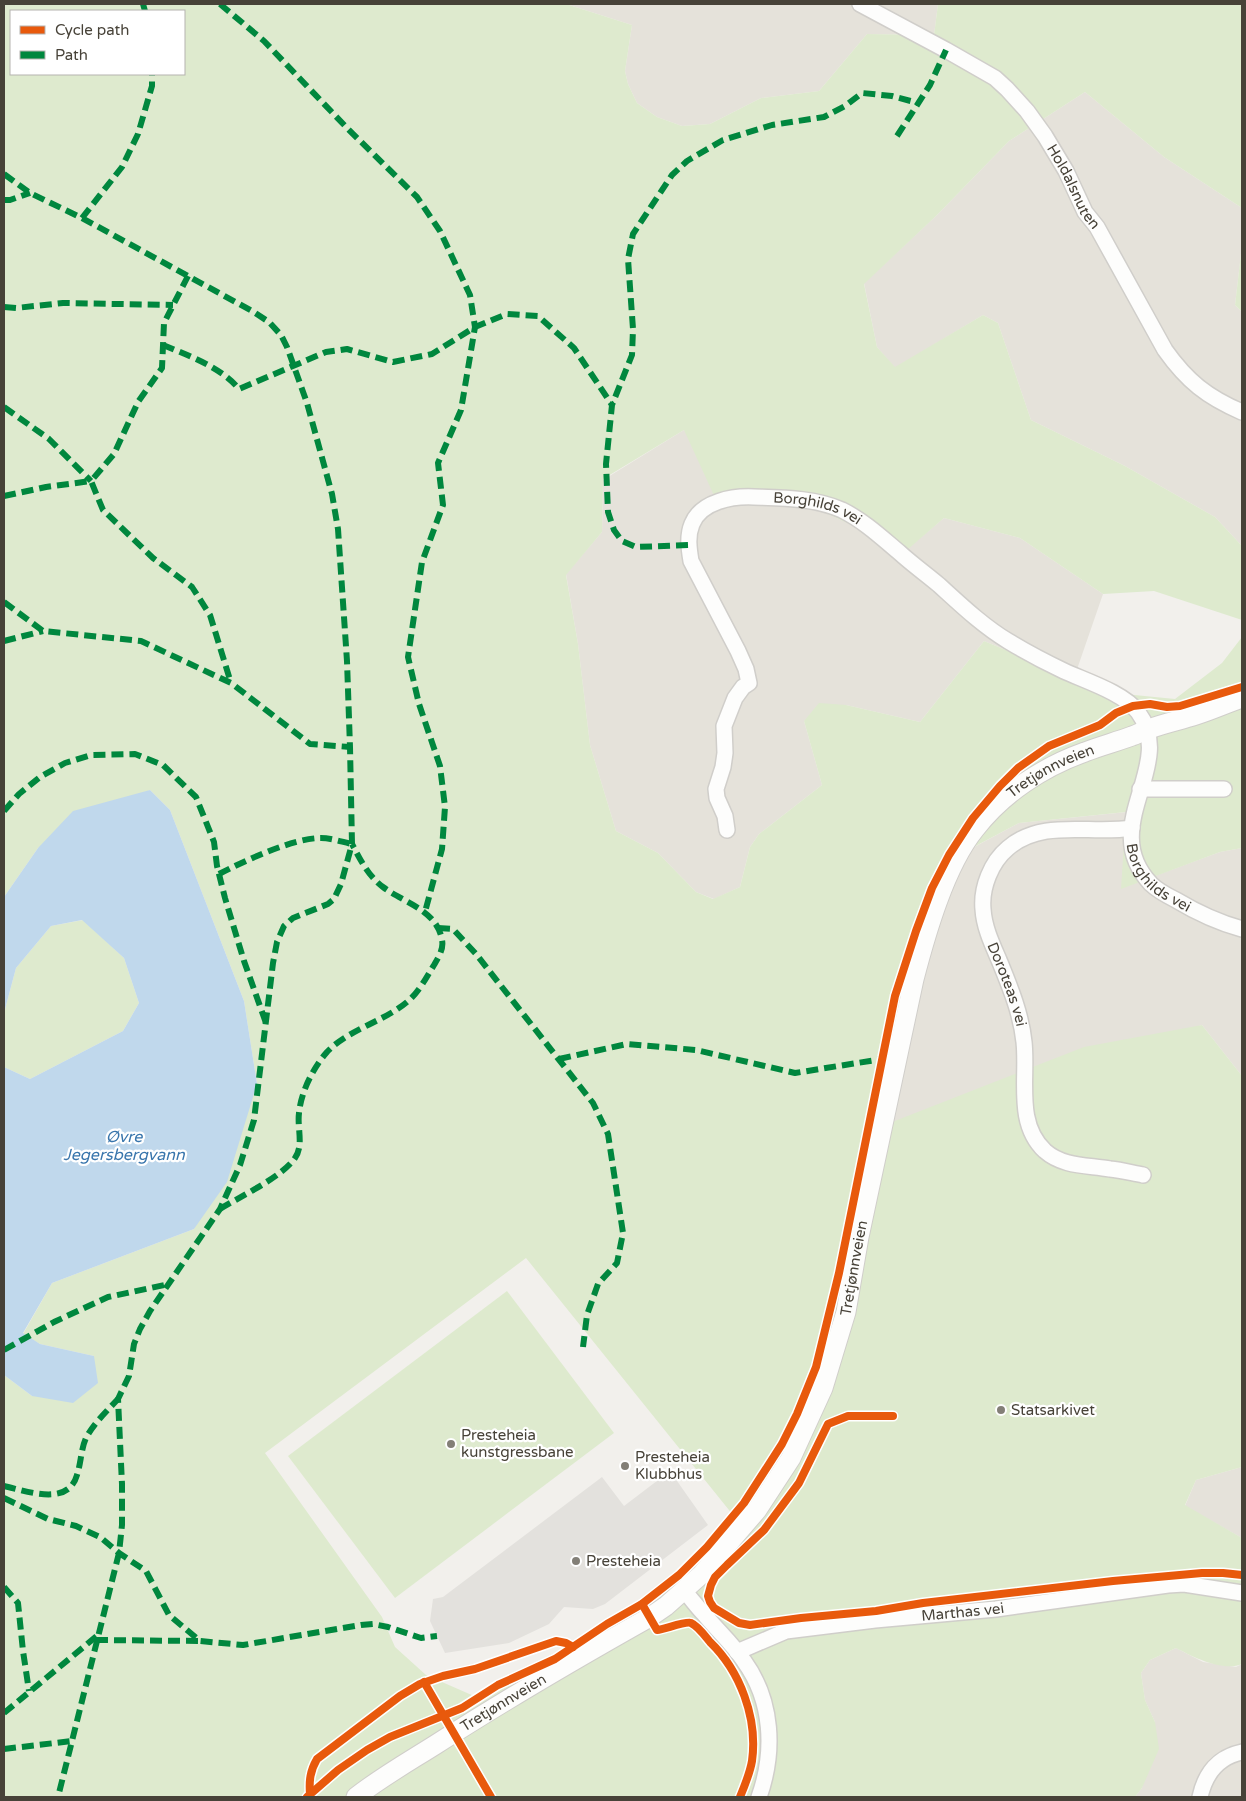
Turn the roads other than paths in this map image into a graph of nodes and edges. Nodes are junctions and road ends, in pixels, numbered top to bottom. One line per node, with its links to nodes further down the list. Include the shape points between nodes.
1 (860, 4): 2 (street, Holdalsnuten, via 995,78 1027,111 1066,170 1085,212 1097,227 1179,369 1205,393)
2 (1242, 412)
3 (1242, 698): 4 (street, Tretjønnveien)
4 (1147, 729): 5 (street, Borghilds vei, via 1150,755); 8 (street, Borghilds vei, via 1133,706 996,633 882,536 841,510 792,498 731,498 716,502 692,523 688,545 691,561 738,651 748,682 735,698 724,726 725,753 716,789); 11 (street, Tretjønnveien, via 1084,752 1032,778 992,810 960,852 939,902 914,979 846,1312 824,1388 791,1458 757,1510)
5 (1140, 789): 6 (street); 7 (street, Borghilds vei)
6 (1224, 789)
7 (1132, 828): 9 (street, Borghilds vei, via 1132,850 1152,885 1189,908); 10 (street, Doroteas vei, via 1047,830 1017,841 1006,849 994,866 985,887 983,909 989,937 1018,1011 1024,1044 1026,1108 1038,1142 1063,1161)
8 (727, 830)
9 (1242, 929)
10 (1144, 1175)
11 (684, 1591): 13 (street); 15 (street, Tretjønnveien, via 650,1617 524,1689)
12 (1242, 1593): 13 (street, Marthas vei, via 1184,1584 1168,1585 996,1609 786,1631)
13 (737, 1652): 16 (street, via 757,1683 767,1716 770,1751)
14 (1242, 1752): 17 (street, via 1212,1768)
15 (356, 1797)
16 (759, 1797)
17 (1200, 1797)

